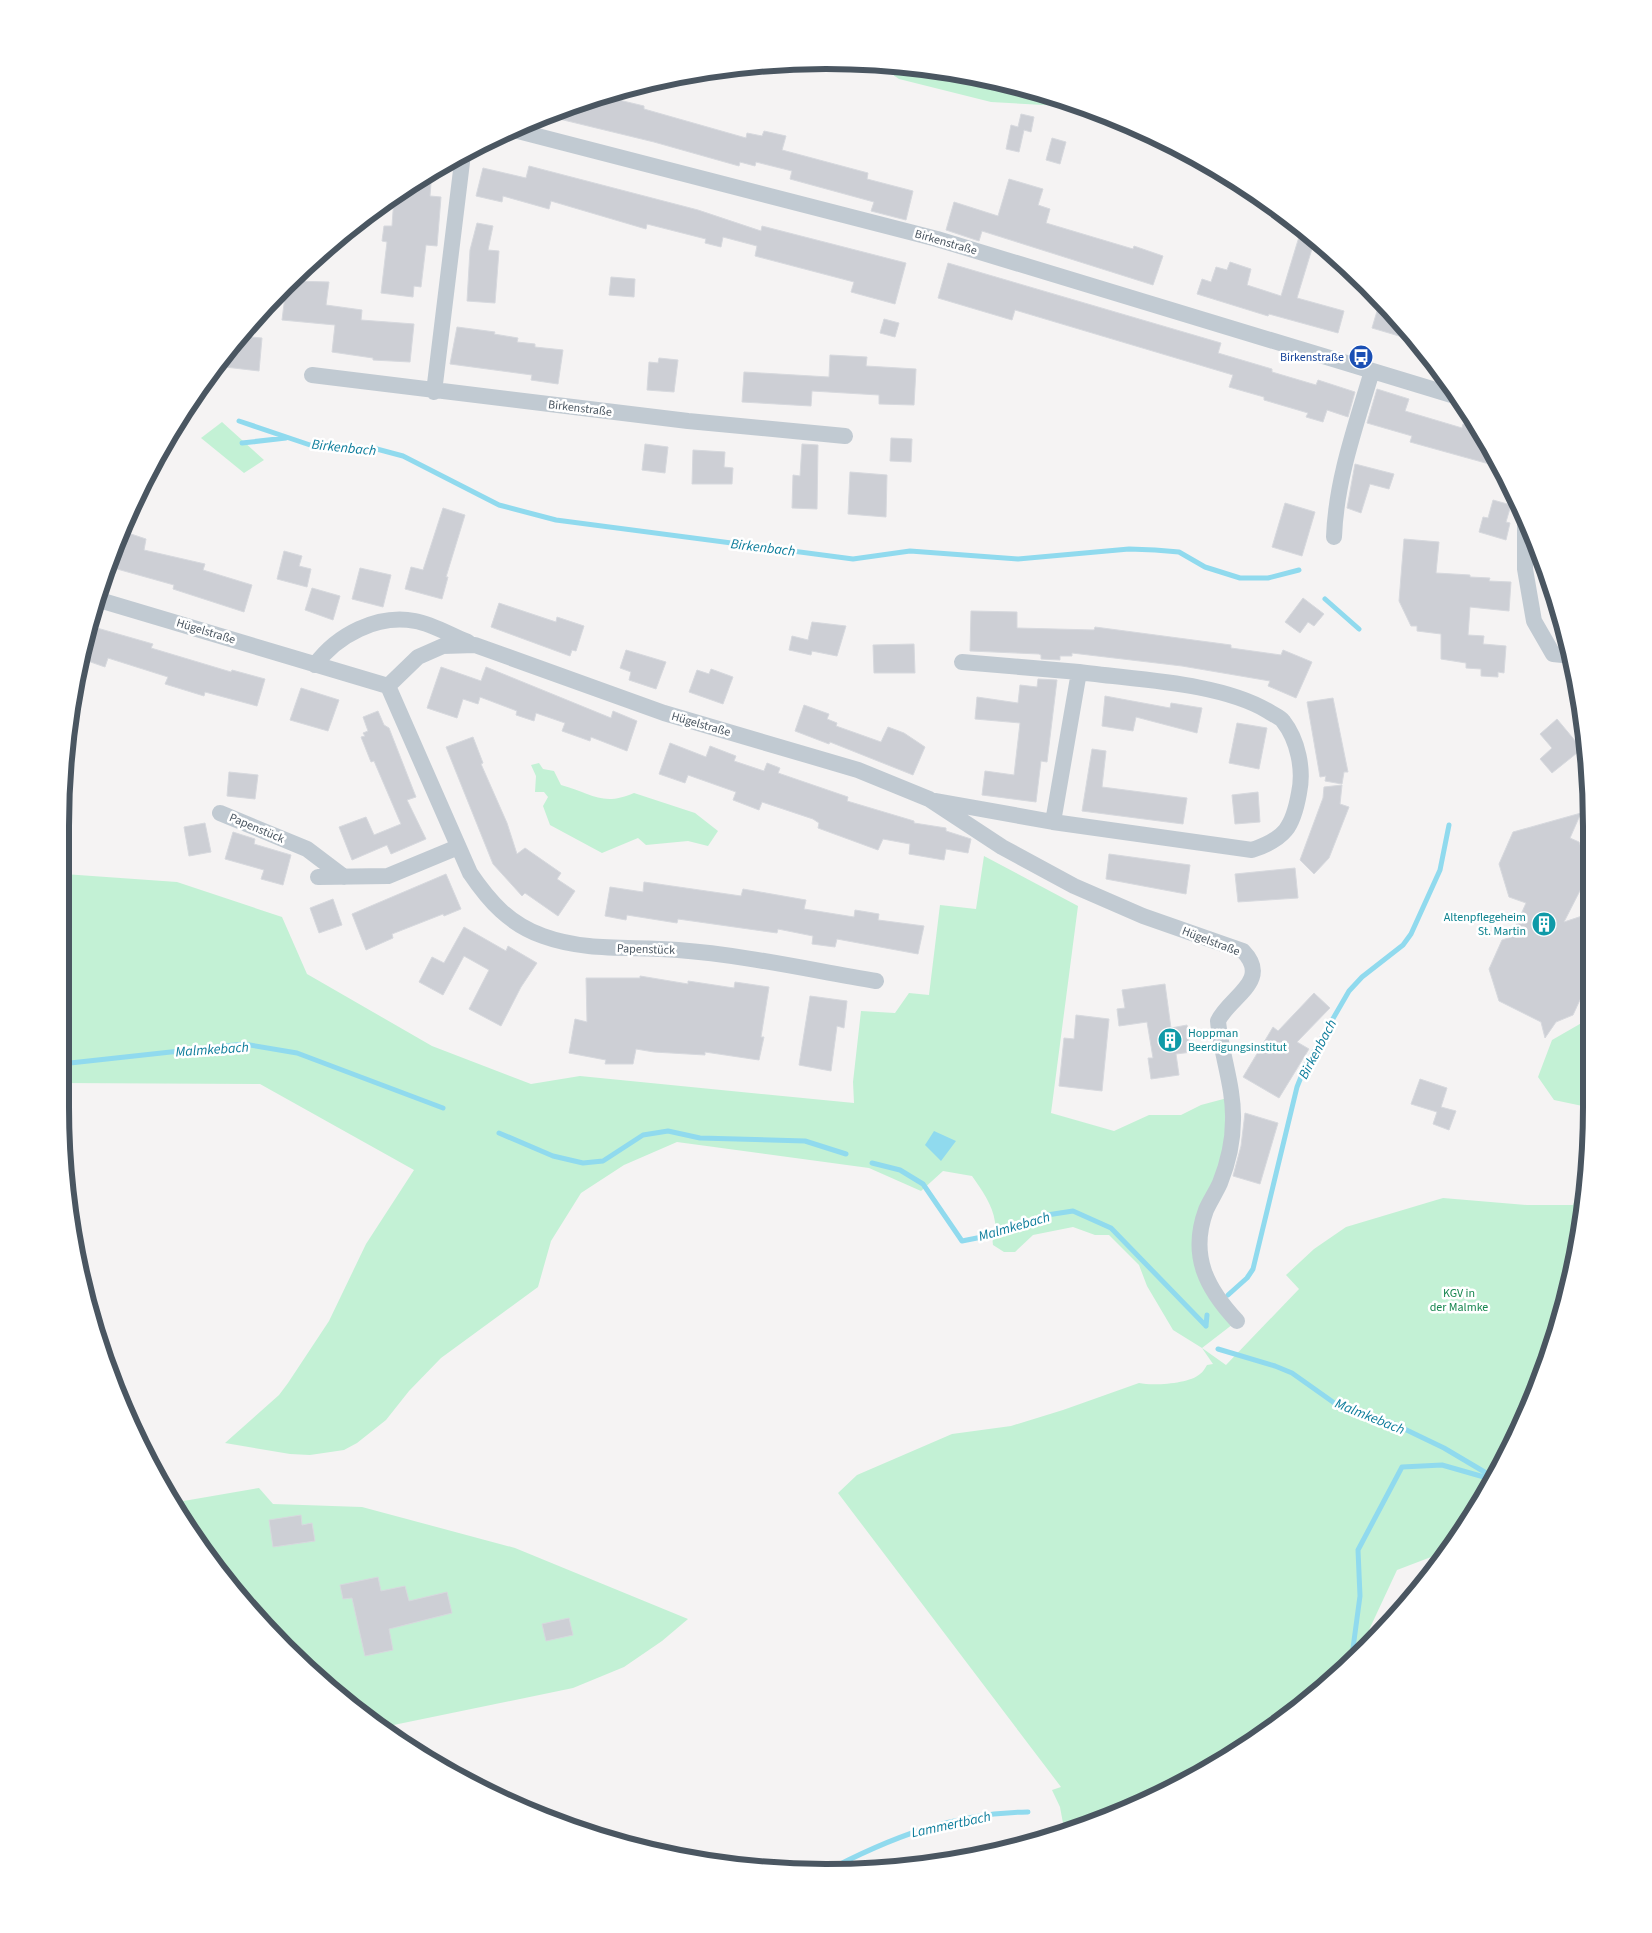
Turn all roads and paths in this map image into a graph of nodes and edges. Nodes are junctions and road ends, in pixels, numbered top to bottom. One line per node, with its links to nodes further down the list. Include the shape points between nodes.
1 (523, 132): 3 (street, Birkenstraße, via 938,239)
2 (462, 162): 5 (street)
3 (1372, 371): 6 (street, Birkenstraße); 9 (street, via 1342,473 1335,508)
4 (312, 375): 5 (street, Birkenstraße)
5 (434, 392): 7 (street, Birkenstraße)
6 (1448, 394)
7 (845, 436)
8 (1525, 534): 12 (street, via 1525,570 1534,620 1553,654)
9 (1334, 537)
10 (104, 601): 14 (street, Hügelstraße)
11 (475, 645): 14 (street, Hügelstraße, via 415,621 391,620 371,623 338,641); 16 (street, Hügelstraße, via 443,646 418,658); 17 (street, Hügelstraße, via 664,713 858,770)
12 (1563, 655)
13 (962, 662): 15 (street, Hügelstraße)
14 (315, 665): 16 (street, Hügelstraße)
15 (1079, 672): 19 (street); 19 (street, Hügelstraße, via 1214,690 1250,700 1283,720 1293,738 1301,774 1300,792 1284,834 1270,844 1252,850)
16 (388, 686): 20 (street, Papenstück)
17 (929, 799): 19 (street, Hügelstraße); 24 (street, Hügelstraße, via 1002,847 1074,886 1143,916 1229,945 1251,959 1251,979 1218,1021 1233,1119 1230,1149 1220,1182 1206,1211 1200,1240 1208,1284)
18 (220, 813): 22 (street, Papenstück, via 307,849)
19 (1054, 822)
20 (458, 847): 22 (street, via 388,876); 23 (street, Papenstück, via 470,873 489,901 514,922 541,936 577,947 677,950)
21 (318, 877): 22 (street)
22 (344, 877)
23 (876, 981)
24 (1237, 1321)

